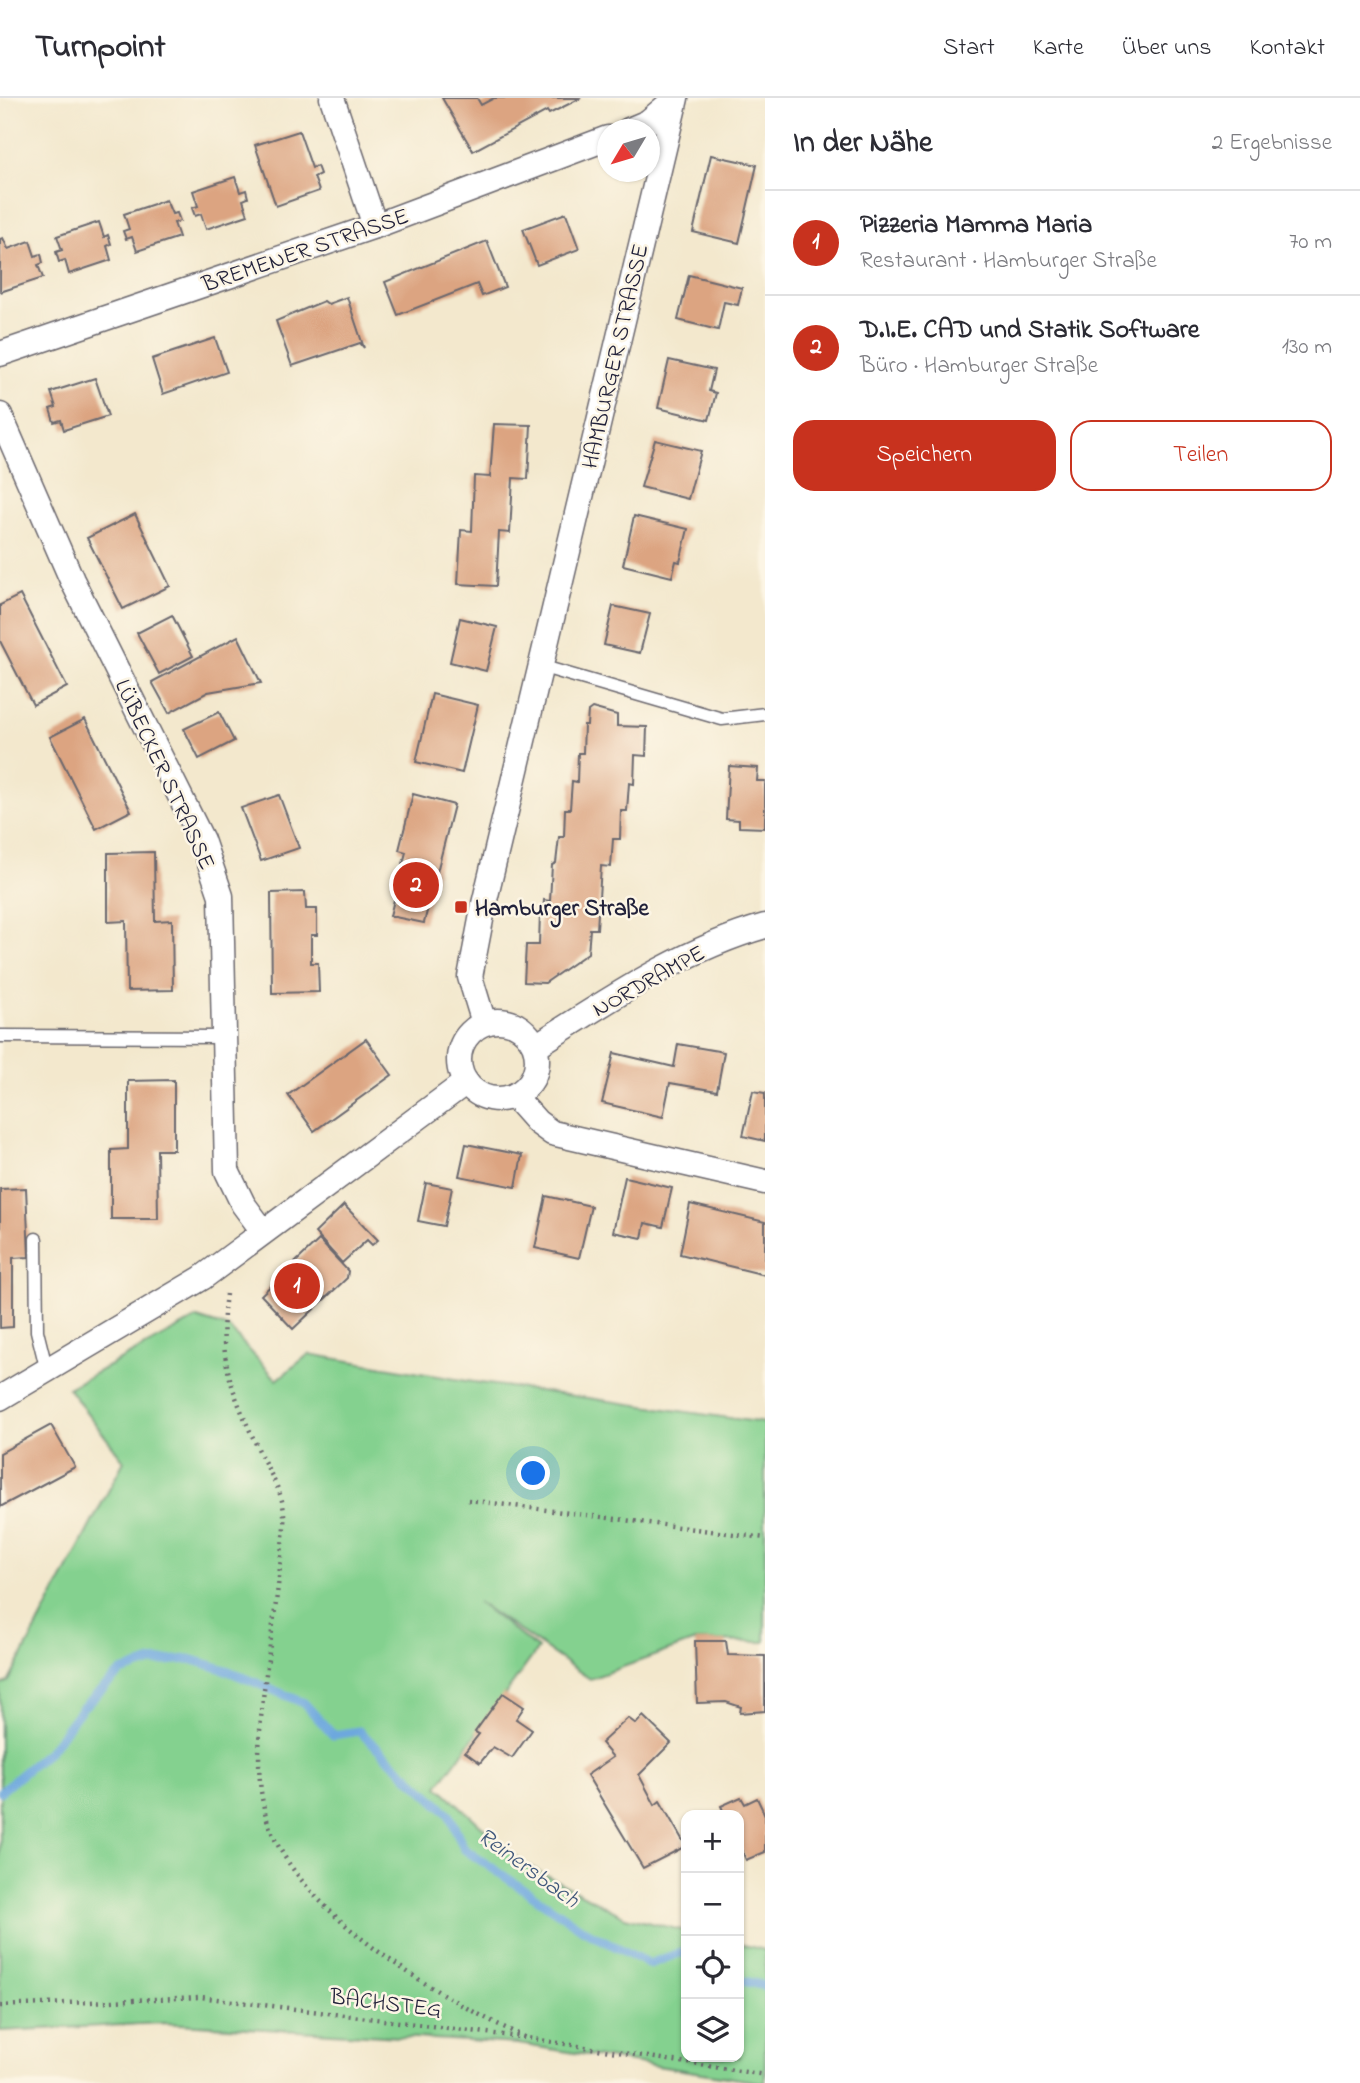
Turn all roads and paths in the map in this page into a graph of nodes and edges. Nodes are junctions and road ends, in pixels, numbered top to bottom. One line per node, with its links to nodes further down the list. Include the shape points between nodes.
1 (332, 98): 5 (street)
2 (675, 99): 3 (street); 8 (street, HAMBURGER STRASSE)
3 (652, 119)
4 (597, 142): 5 (street, BREMENER STRASSE)
5 (376, 226): 6 (street, BREMENER STRASSE)
6 (0, 354)
7 (0, 415): 13 (street, LÜBECKER STRASSE, via 72,580 202,840 221,896)
8 (540, 666): 9 (lane, via 722,719); 11 (street, HAMBURGER STRASSE, via 470,977)
9 (765, 714)
10 (765, 926): 14 (street, NORDRAMPE, via 713,944 646,976)
11 (484, 1023): 14 (street, via 510,1022 525,1031); 15 (street, via 469,1033 461,1048)
12 (0, 1036): 13 (lane)
13 (224, 1037): 18 (street, LÜBECKER STRASSE, via 227,1171)
14 (536, 1046): 16 (street, via 533,1075)
15 (466, 1082): 16 (street, via 489,1099); 18 (street)
16 (514, 1096): 17 (street, via 552,1133)
17 (765, 1182)
18 (262, 1231): 20 (street)
19 (36, 1239): 21 (lane, via 37,1331)
20 (232, 1257): 21 (street, via 182,1292); 27 (path, via 221,1331 223,1357 232,1389 279,1490 284,1513 259,1745 263,1800 280,1850 339,1918 386,1959)
21 (47, 1371): 22 (street)
22 (11, 1381): 23 (street)
23 (0, 1398)
24 (468, 1500): 25 (path)
25 (765, 1538)
26 (0, 2006): 27 (path, BACHSTEG, via 200,1997)
27 (527, 2038): 28 (path, BACHSTEG)
28 (765, 2075)

